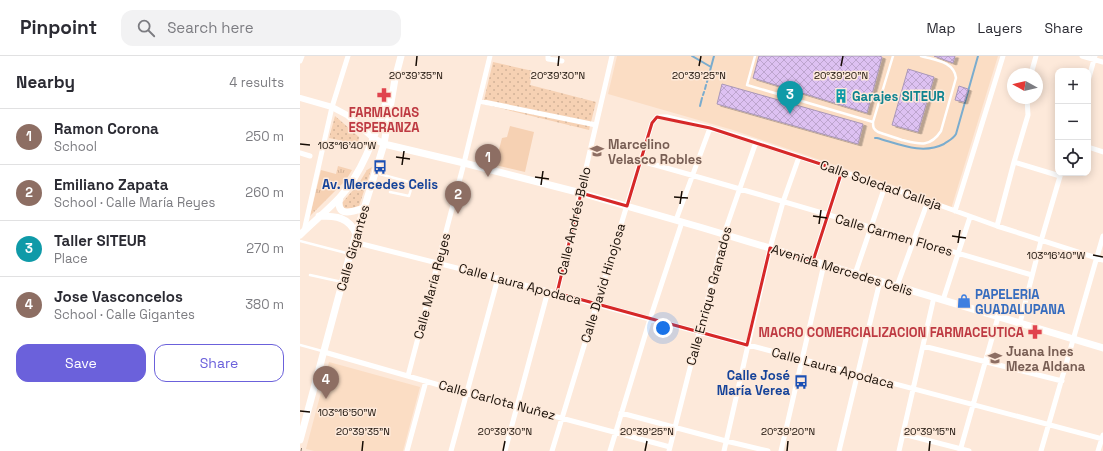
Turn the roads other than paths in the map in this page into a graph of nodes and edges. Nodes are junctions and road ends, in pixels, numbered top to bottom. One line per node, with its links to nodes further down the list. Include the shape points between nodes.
1 (302, 56): 15 (street)
2 (348, 56): 23 (street)
3 (401, 56): 19 (main road, Calle Gigantes)
4 (490, 56): 21 (street, Calle María Reyes)
5 (548, 56): 14 (street, via 548,59)
6 (612, 56): 26 (street, Calle Andrés Bello)
7 (755, 56): 25 (lane, via 747,85)
8 (893, 56): 25 (lane)
9 (921, 56): 25 (lane, via 948,64 956,74 941,131 937,137 926,144 918,144 878,132 874,130)
10 (1003, 56): 53 (street)
11 (1036, 56): 17 (street)
12 (1082, 56): 13 (street)
13 (1095, 58): 16 (street); 18 (street)
14 (562, 61)
15 (300, 62)
16 (1103, 62)
17 (1033, 68)
18 (1091, 71)
19 (395, 79): 28 (main road); 30 (main road, Calle Gigantes)
20 (300, 98): 23 (street)
21 (479, 101): 26 (street); 38 (street, Calle María Reyes)
22 (1027, 104): 37 (street, via 1028,115)
23 (332, 107): 28 (street, via 347,115); 60 (street)
24 (657, 117): 27 (street, Calle Soledad Calleja, via 667,117); 36 (street, Calle David Hinojosa, via 652,123)
25 (873, 122)
26 (596, 125): 47 (street, Calle Andrés Bello)
27 (710, 128): 29 (street, Calle Soledad Calleja); 42 (street)
28 (373, 138): 30 (main road, Avenida Mercedes Celis); 48 (main road, via 356,174)
29 (756, 142): 35 (street, Calle Soledad Calleja); 45 (street, Calle Enrique Granados)
30 (384, 144): 38 (main road, Avenida Mercedes Celis); 40 (main road, Calle Gigantes)
31 (1091, 148): 32 (street)
32 (1103, 152)
33 (300, 153): 34 (street)
34 (310, 156)
35 (799, 157): 39 (street, Calle Soledad Calleja); 50 (street)
36 (641, 161): 42 (street, Calle Carmen Flores); 51 (street, Calle David Hinojosa)
37 (1014, 162): 41 (street); 58 (street)
38 (464, 163): 47 (main road, Avenida Mercedes Celis); 74 (street, Calle María Reyes)
39 (842, 171): 44 (street, Calle Soledad Calleja); 54 (street)
40 (375, 173): 46 (lane, via 413,183 409,196); 52 (main road, Calle Gigantes)
41 (1055, 173)
42 (693, 175): 45 (street, Calle Carmen Flores); 57 (street)
43 (1059, 176): 66 (street)
44 (886, 186): 49 (street, Calle Soledad Calleja); 59 (street)
45 (740, 188): 50 (street, Calle Carmen Flores); 62 (street, Calle Enrique Granados)
46 (390, 192)
47 (581, 193): 51 (main road, Avenida Mercedes Celis); 84 (street, Calle Andrés Bello)
48 (340, 196): 52 (main road, via 339,206 344,212); 55 (main road)
49 (928, 201): 53 (street, Calle Soledad Calleja); 65 (street)
50 (783, 202): 54 (street, Calle Carmen Flores); 68 (street)
51 (627, 206): 57 (main road, Avenida Mercedes Celis); 87 (street, Calle David Hinojosa)
52 (364, 208): 61 (main road, Calle Gigantes)
53 (955, 211): 56 (street, Calle Soledad Calleja)
54 (828, 215): 59 (street, Calle Carmen Flores); 73 (street)
55 (319, 216): 60 (main road); 61 (main road, via 346,220)
56 (970, 217): 58 (street, Calle Soledad Calleja); 70 (street)
57 (679, 221): 62 (main road, Avenida Mercedes Celis); 89 (street)
58 (997, 226): 66 (street, Calle Soledad Calleja)
59 (871, 228): 65 (street, Calle Carmen Flores); 76 (street)
60 (302, 233)
61 (356, 234): 67 (main road, Calle Gigantes)
62 (724, 234): 68 (main road, Avenida Mercedes Celis); 91 (street, Calle Enrique Granados)
63 (1103, 236): 71 (street)
64 (300, 241): 69 (lane)
65 (913, 241): 70 (street, Calle Carmen Flores); 82 (street)
66 (1041, 241): 71 (street, Calle Soledad Calleja); 78 (street)
67 (354, 242): 69 (main road, Calle Gigantes); 74 (street, Calle Laura Apodaca)
68 (770, 248): 73 (main road, Avenida Mercedes Celis); 94 (street)
69 (350, 254): 81 (main road, Calle Gigantes)
70 (958, 254): 78 (street, Calle Carmen Flores); 86 (street)
71 (1097, 258): 72 (street, Calle Soledad Calleja); 92 (street)
72 (1103, 260)
73 (813, 261): 75 (main road, Avenida Mercedes Celis)
74 (438, 263): 79 (street, Calle Laura Apodaca); 101 (street, Calle María Reyes)
75 (824, 264): 76 (main road, Avenida Mercedes Celis); 98 (street)
76 (855, 274): 80 (main road, Avenida Mercedes Celis)
77 (310, 275): 81 (lane)
78 (1032, 276): 90 (street)
79 (498, 278): 83 (street, Calle Laura Apodaca); 105 (street)
80 (880, 281): 82 (main road, Avenida Mercedes Celis); 100 (street)
81 (343, 282): 97 (main road, Calle Gigantes)
82 (897, 286): 85 (main road, Avenida Mercedes Celis)
83 (548, 290): 84 (street, Calle Laura Apodaca); 107 (street, Calle Andrés Bello)
84 (557, 293): 87 (street, Calle Laura Apodaca)
85 (934, 297): 86 (main road, Avenida Mercedes Celis); 95 (street)
86 (943, 300): 88 (main road, Avenida Mercedes Celis)
87 (597, 304): 89 (street, Calle Laura Apodaca); 109 (street, Calle David Hinojosa)
88 (998, 317): 90 (main road, Avenida Mercedes Celis); 99 (street)
89 (650, 319): 91 (street, Calle Laura Apodaca); 108 (street)
90 (1020, 323): 92 (main road, Avenida Mercedes Celis)
91 (699, 332): 94 (street, Calle Laura Apodaca); 112 (street, Calle Enrique Granados)
92 (1074, 339): 96 (main road, Avenida Mercedes Celis); 103 (street)
93 (300, 344): 97 (lane)
94 (747, 345): 98 (street, Calle Laura Apodaca); 117 (street)
95 (923, 346): 99 (street); 104 (street)
96 (1103, 348)
97 (324, 352): 101 (street, Calle Carlota Nuñez); 111 (main road, Calle Gigantes)
98 (802, 359): 100 (street, Calle Laura Apodaca); 127 (street)
99 (986, 362): 103 (street); 106 (street)
100 (857, 374): 104 (street, Calle Laura Apodaca); 128 (street)
101 (408, 376): 102 (street, Calle Carlota Nuñez)
102 (426, 381): 105 (street, Calle Carlota Nuñez); 120 (street)
103 (1062, 381): 110 (street)
104 (913, 389): 106 (street, Calle Laura Apodaca); 114 (street)
105 (467, 393): 107 (street, Calle Carlota Nuñez); 121 (street)
106 (974, 405): 110 (street, Calle Laura Apodaca); 119 (street)
107 (517, 406): 109 (street, Calle Carlota Nuñez); 122 (street, Calle Andrés Bello)
108 (621, 413): 112 (street); 113 (street)
109 (562, 418): 113 (street, Calle Carlota Nuñez); 123 (street, Calle David Hinojosa)
110 (1049, 425): 115 (street, Calle Laura Apodaca); 131 (street)
111 (302, 427): 116 (main road, Calle Gigantes)
112 (675, 428): 117 (street); 118 (street, Calle Enrique Granados)
113 (615, 433): 118 (street, Calle Carlota Nuñez); 124 (street)
114 (903, 434): 119 (street); 129 (street)
115 (1103, 437): 132 (street)
116 (300, 440)
117 (726, 441): 125 (street); 126 (street)
118 (669, 449)
119 (960, 450): 130 (street)
120 (407, 451)
121 (451, 451)
122 (504, 451)
123 (552, 451)
124 (610, 451)
125 (724, 451)
126 (768, 451)
127 (781, 451)
128 (839, 451)
129 (899, 451)
130 (969, 451)
131 (1041, 451)
132 (1098, 451)

